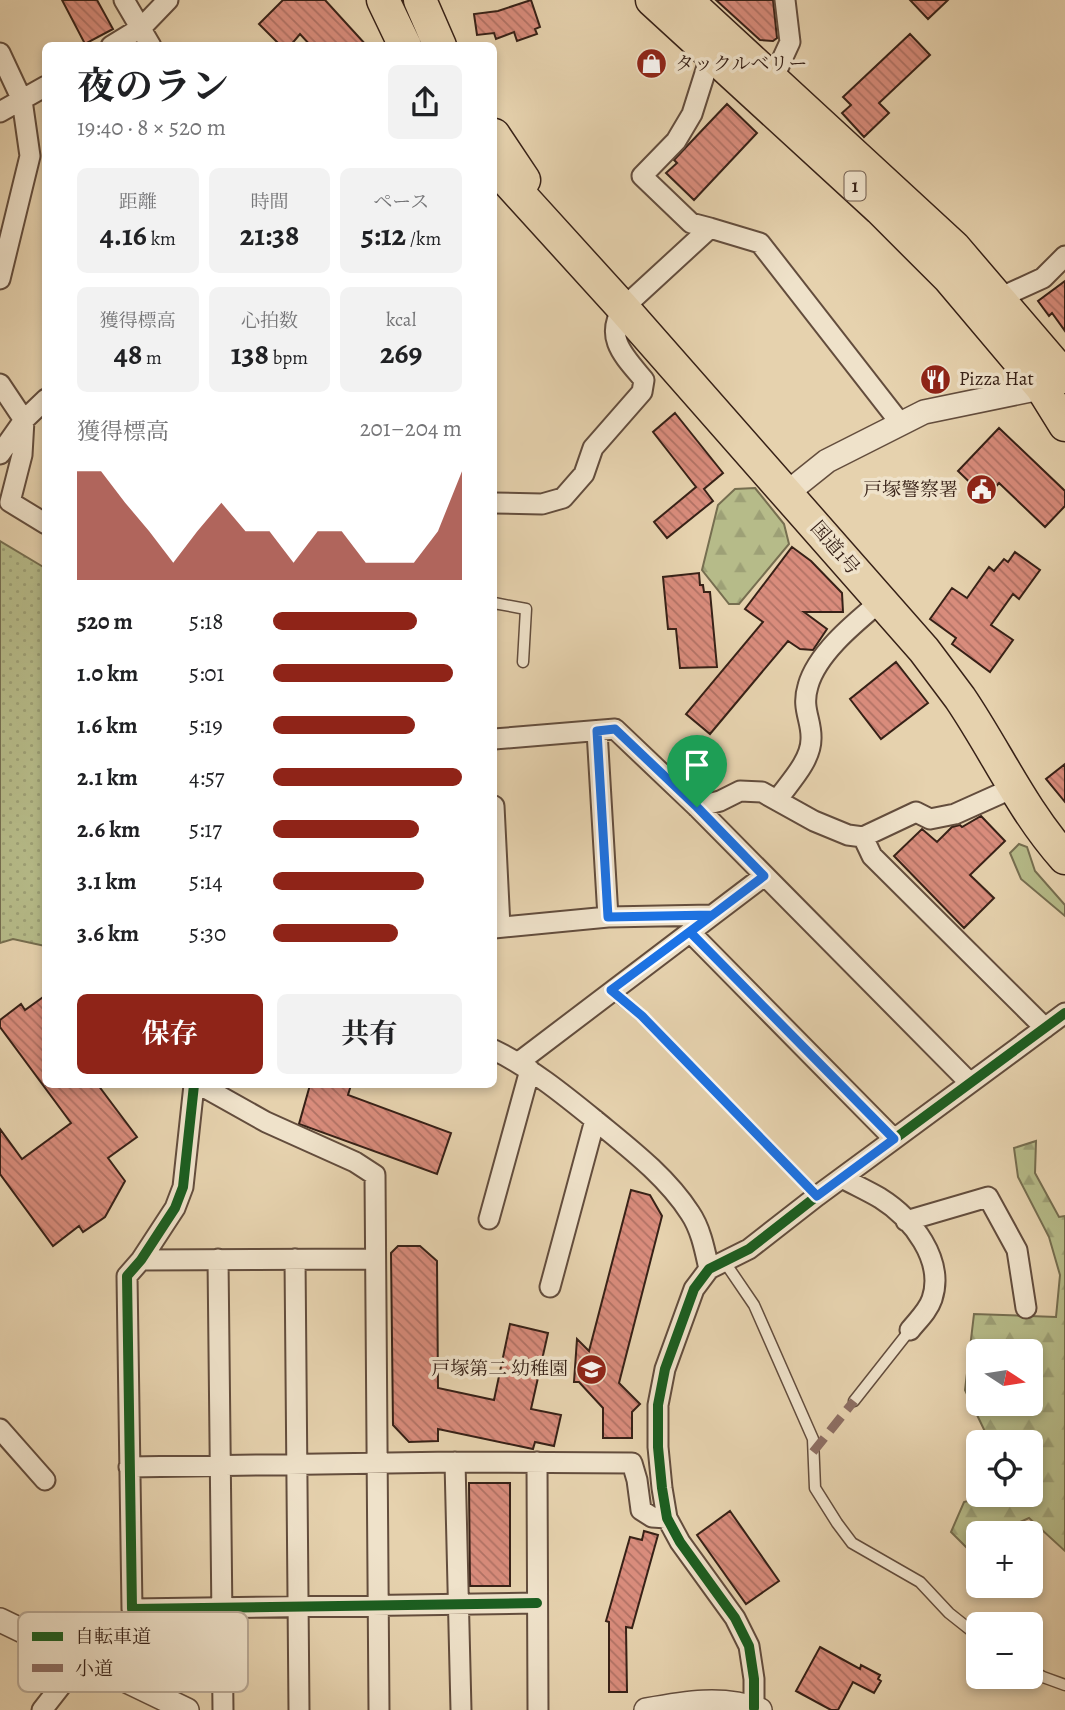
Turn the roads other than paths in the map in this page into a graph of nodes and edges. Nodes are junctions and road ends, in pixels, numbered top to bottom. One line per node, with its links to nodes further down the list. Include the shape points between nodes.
1 (124, 0): 8 (street)
2 (168, 0): 8 (street)
3 (383, 0): 11 (highway)
4 (420, 0): 12 (highway)
5 (652, 0): 14 (highway, 1)
6 (686, 0): 15 (highway, 1)
7 (785, 0): 15 (street, via 790,42)
8 (142, 27): 9 (street); 10 (street)
9 (118, 42)
10 (149, 42)
11 (403, 42)
12 (438, 42)
13 (0, 53): 17 (street)
14 (711, 54): 21 (street, via 692,114 676,141 642,176 691,223); 28 (highway, 1, via 880,209)
15 (773, 79): 26 (highway, 1, via 954,247)
16 (42, 88): 17 (street)
17 (22, 100): 18 (street); 22 (street, via 30,156)
18 (0, 112)
19 (497, 139): 24 (highway, 国道1号)
20 (497, 169): 24 (highway, 国道1号)
21 (710, 228): 27 (street); 32 (street, via 760,243)
22 (3, 255): 25 (street)
23 (1065, 256): 26 (street, via 1042,278)
24 (579, 259): 27 (highway, 国道1号)
25 (0, 279)
26 (997, 299): 28 (highway, 1)
27 (623, 308): 35 (highway, 国道1号); 36 (street, via 613,332 623,354 644,380 642,392 593,448 584,474 563,498 542,504)
28 (1057, 383): 32 (street, via 924,412); 33 (highway, 1)
29 (0, 384): 31 (street)
30 (42, 403): 31 (street)
31 (24, 420): 34 (street); 37 (street, via 22,455 10,502)
32 (901, 424): 35 (street, via 827,461)
33 (1065, 425)
34 (0, 454)
35 (787, 493): 38 (highway, 国道1号)
36 (497, 503)
37 (42, 522)
38 (881, 601): 43 (highway, 国道1号, via 960,699); 44 (street, via 828,650 808,685 805,710 811,740 804,761)
39 (497, 603): 40 (lane, via 526,608)
40 (523, 662)
41 (597, 731): 42 (street); 45 (street, via 615,729); 50 (street)
42 (497, 739)
43 (1013, 788): 46 (street, via 955,814 930,818 916,812); 47 (highway, 国道1号)
44 (777, 800): 45 (street, via 762,792 740,791); 46 (street, via 814,821)
45 (697, 807): 48 (street)
46 (863, 837): 55 (street, via 872,856)
47 (1065, 858)
48 (764, 876): 49 (street); 58 (street)
49 (712, 915): 50 (street); 52 (street)
50 (608, 917): 51 (street)
51 (497, 928)
52 (690, 932): 53 (street); 62 (street)
53 (611, 990): 57 (street); 64 (lane, via 642,1016)
54 (1065, 1013): 55 (street)
55 (1045, 1028): 58 (street)
56 (497, 1052): 57 (street)
57 (524, 1066): 61 (street); 65 (street)
58 (970, 1083): 62 (street)
59 (194, 1088): 70 (street, via 183,1187 175,1208)
60 (205, 1088): 69 (street, via 375,1175)
61 (595, 1120): 71 (street, via 672,1189); 72 (street)
62 (894, 1139): 63 (street)
63 (842, 1178): 64 (street); 66 (street, via 883,1200)
64 (817, 1196): 71 (street, via 750,1250)
65 (489, 1219)
66 (906, 1222): 73 (street, via 988,1197 1017,1250); 74 (street, via 931,1257 935,1278 926,1310)
67 (218, 1259): 68 (street); 70 (street); 81 (street)
68 (295, 1259): 69 (street); 80 (street)
69 (375, 1259): 79 (street)
70 (141, 1260): 82 (street, via 127,1276)
71 (717, 1265): 84 (street, via 694,1289 665,1369 658,1447); 92 (lane, via 754,1305 813,1439 815,1488 837,1523 852,1543 920,1583)
72 (551, 1287)
73 (1026, 1308)
74 (910, 1330): 75 (lane)
75 (854, 1401)
76 (0, 1429): 83 (street)
77 (455, 1462): 78 (street); 79 (street); 86 (street)
78 (537, 1462): 84 (street, via 632,1463 641,1510); 85 (street)
79 (377, 1463): 80 (street); 87 (street)
80 (297, 1464): 81 (street); 88 (street)
81 (220, 1465): 82 (street); 89 (street)
82 (129, 1468): 89 (street, via 132,1609)
83 (44, 1480)
84 (667, 1518): 99 (street, via 749,1646)
85 (537, 1603): 86 (street); 106 (street)
86 (458, 1604): 87 (street); 105 (street)
87 (378, 1605): 88 (street); 104 (street)
88 (298, 1606): 89 (street); 103 (street)
89 (222, 1607): 90 (street)
90 (222, 1612)
91 (0, 1620): 93 (street)
92 (966, 1626)
93 (18, 1629)
94 (1043, 1677): 95 (lane)
95 (1065, 1685)
96 (56, 1692): 100 (street)
97 (150, 1692): 101 (street)
98 (223, 1692): 102 (street)
99 (757, 1709): 107 (street, via 718,1701)
100 (42, 1710)
101 (187, 1710)
102 (223, 1710)
103 (299, 1710)
104 (379, 1710)
105 (461, 1710)
106 (537, 1710)
107 (646, 1710)

